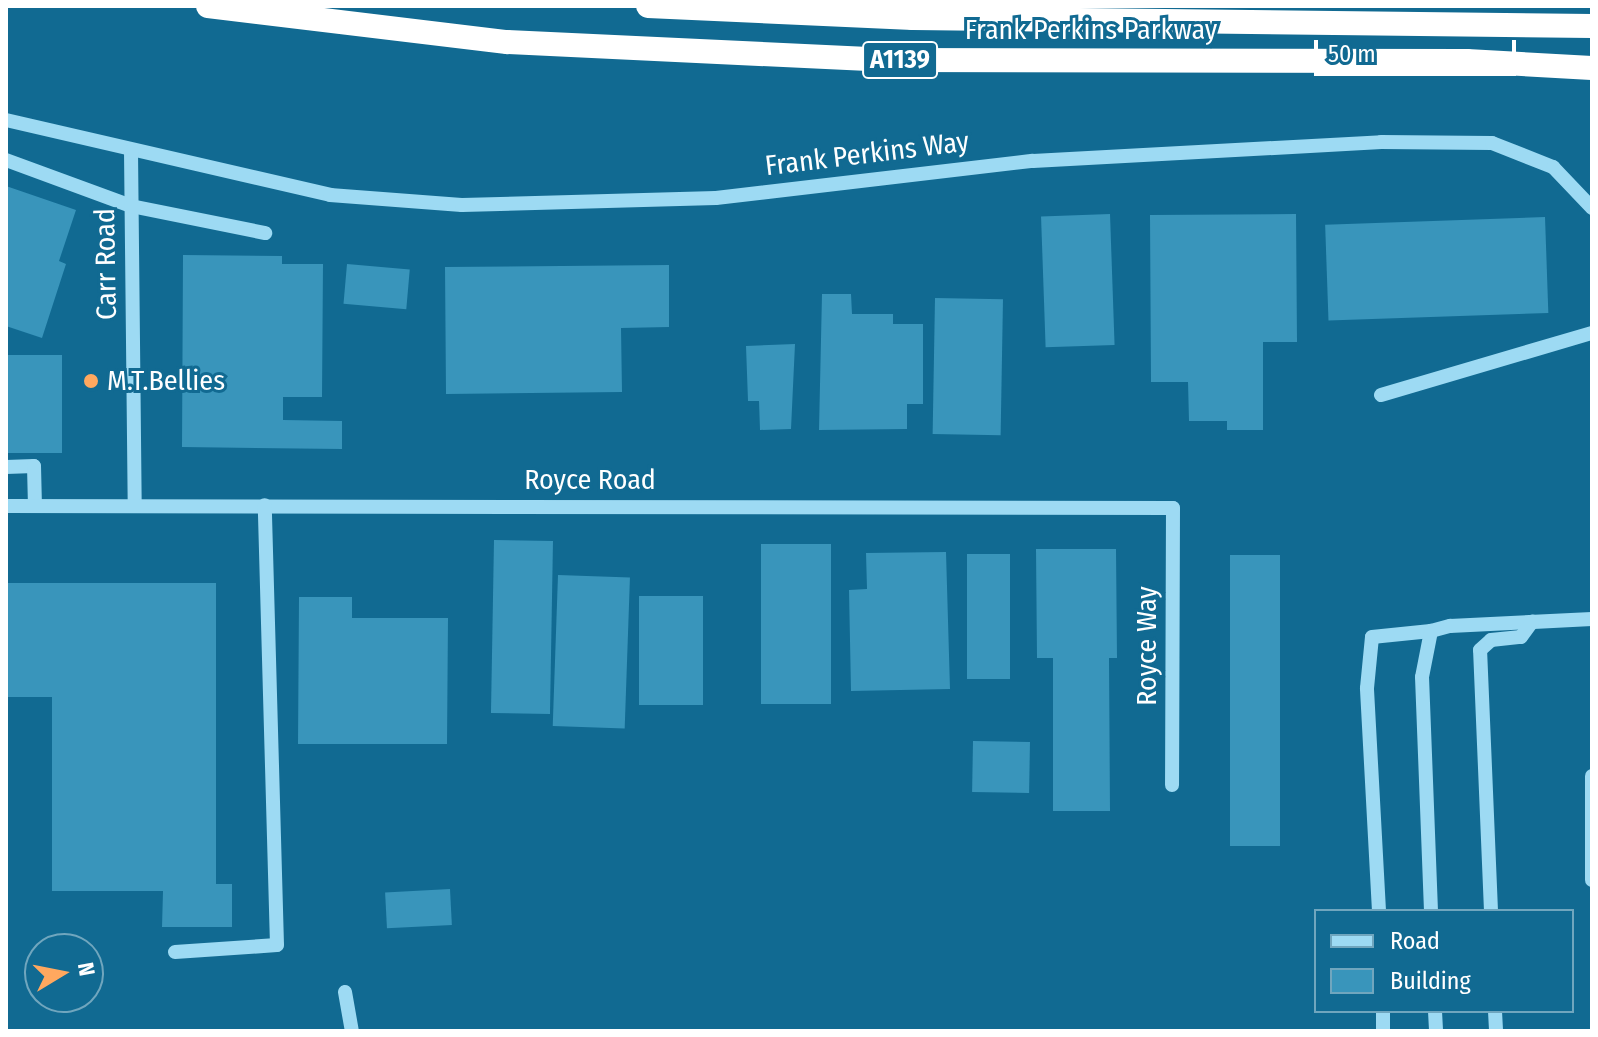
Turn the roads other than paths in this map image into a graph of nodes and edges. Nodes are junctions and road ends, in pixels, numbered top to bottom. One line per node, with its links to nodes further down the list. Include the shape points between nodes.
1 (208, 6): 4 (highway, Frank Perkins Parkway / A1139, via 507,42 890,60 1467,61)
2 (648, 6): 3 (highway, Frank Perkins Parkway / A1139, via 913,18)
3 (1592, 26)
4 (1592, 68)
5 (6, 120): 6 (street)
6 (131, 151): 8 (street, Carr Road); 9 (street, Frank Perkins Way, via 330,195 462,205 716,198 1033,161 1381,142 1492,143 1553,167)
7 (6, 160): 8 (street)
8 (131, 206): 10 (street); 14 (street, Carr Road)
9 (1592, 208)
10 (265, 233)
11 (1592, 333): 12 (street)
12 (1381, 395)
13 (6, 467): 17 (street, via 34,466)
14 (135, 505): 15 (street, Royce Road); 17 (street, Royce Road)
15 (265, 505): 18 (street, Royce Road); 28 (street, via 277,945)
16 (6, 506): 17 (street, Royce Road)
17 (35, 506)
18 (1173, 508): 23 (street, Royce Way)
19 (1592, 619): 20 (street)
20 (1532, 622): 21 (street); 27 (street, via 1521,637 1491,640 1480,650)
21 (1431, 631): 25 (street, via 1372,637 1367,688); 26 (street, via 1422,677)
22 (1592, 776): 24 (street)
23 (1172, 785)
24 (1592, 880)
25 (1379, 909)
26 (1431, 909)
27 (1491, 909)
28 (175, 952)
29 (345, 992): 30 (street)
30 (352, 1031)

